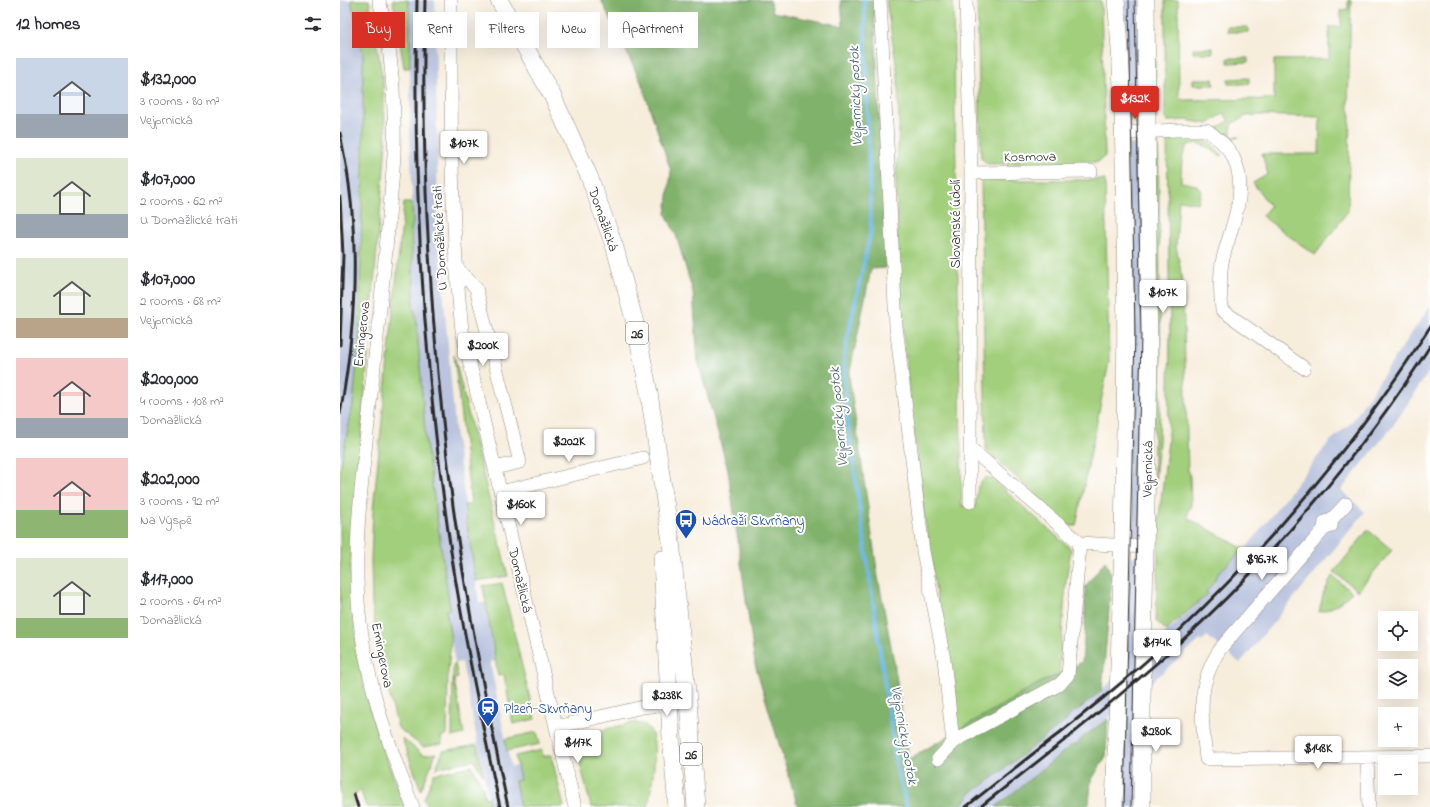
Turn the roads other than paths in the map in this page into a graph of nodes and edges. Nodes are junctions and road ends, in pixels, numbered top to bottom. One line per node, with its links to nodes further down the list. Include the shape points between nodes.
1 (379, 0): 31 (street, Emingerova, via 392,72 394,155 359,514 358,580 360,621 374,694)
2 (451, 0): 12 (street, U Domažlické trati)
3 (499, 0): 16 (main road, Domažlická / 26, via 570,131 615,248 635,323 648,393)
4 (880, 0): 27 (street, via 896,326 923,551 944,659)
5 (966, 0): 11 (street, Slovanské údolí)
6 (1116, 0): 9 (main road, Vejprnická)
7 (1146, 0): 8 (main road, Vejprnická)
8 (1147, 132): 9 (street); 14 (street, via 1207,130 1224,144 1234,159 1239,176 1240,196 1222,259 1219,286 1222,310); 23 (main road, Vejprnická, via 1149,358)
9 (1124, 133): 22 (main road, Vejprnická, via 1127,406)
10 (1090, 171): 11 (street, Kosmova)
11 (971, 173): 15 (street, Slovanské údolí)
12 (455, 266): 13 (street, U Domažlické trati); 17 (street, via 476,288 520,462)
13 (462, 330): 17 (street, Domažlická)
14 (1304, 368)
15 (970, 448): 19 (street, Slovanské údolí); 21 (street)
16 (650, 458): 18 (street); 24 (main road, Domažlická / 26, via 671,542); 25 (main road, Domažlická / 26)
17 (495, 468): 18 (street, Domažlická)
18 (500, 492): 26 (street, Domažlická)
19 (970, 502)
20 (1346, 504): 29 (street, via 1220,649 1210,664 1204,679 1202,698 1206,759)
21 (1080, 543): 22 (street); 27 (street, via 1068,675 1060,684)
22 (1124, 546): 23 (street); 35 (main road, Vejprnická)
23 (1145, 547): 36 (main road, Vejprnická)
24 (688, 701): 25 (street); 34 (main road, Domažlická / 26)
25 (670, 704): 26 (street, via 643,707); 33 (main road, Domažlická / 26)
26 (556, 727): 32 (street, Domažlická)
27 (953, 743): 30 (street)
28 (1430, 756): 29 (street)
29 (1367, 757): 37 (street)
30 (938, 759)
31 (413, 807)
32 (575, 807)
33 (677, 807)
34 (696, 807)
35 (1114, 807)
36 (1142, 807)
37 (1369, 807)

